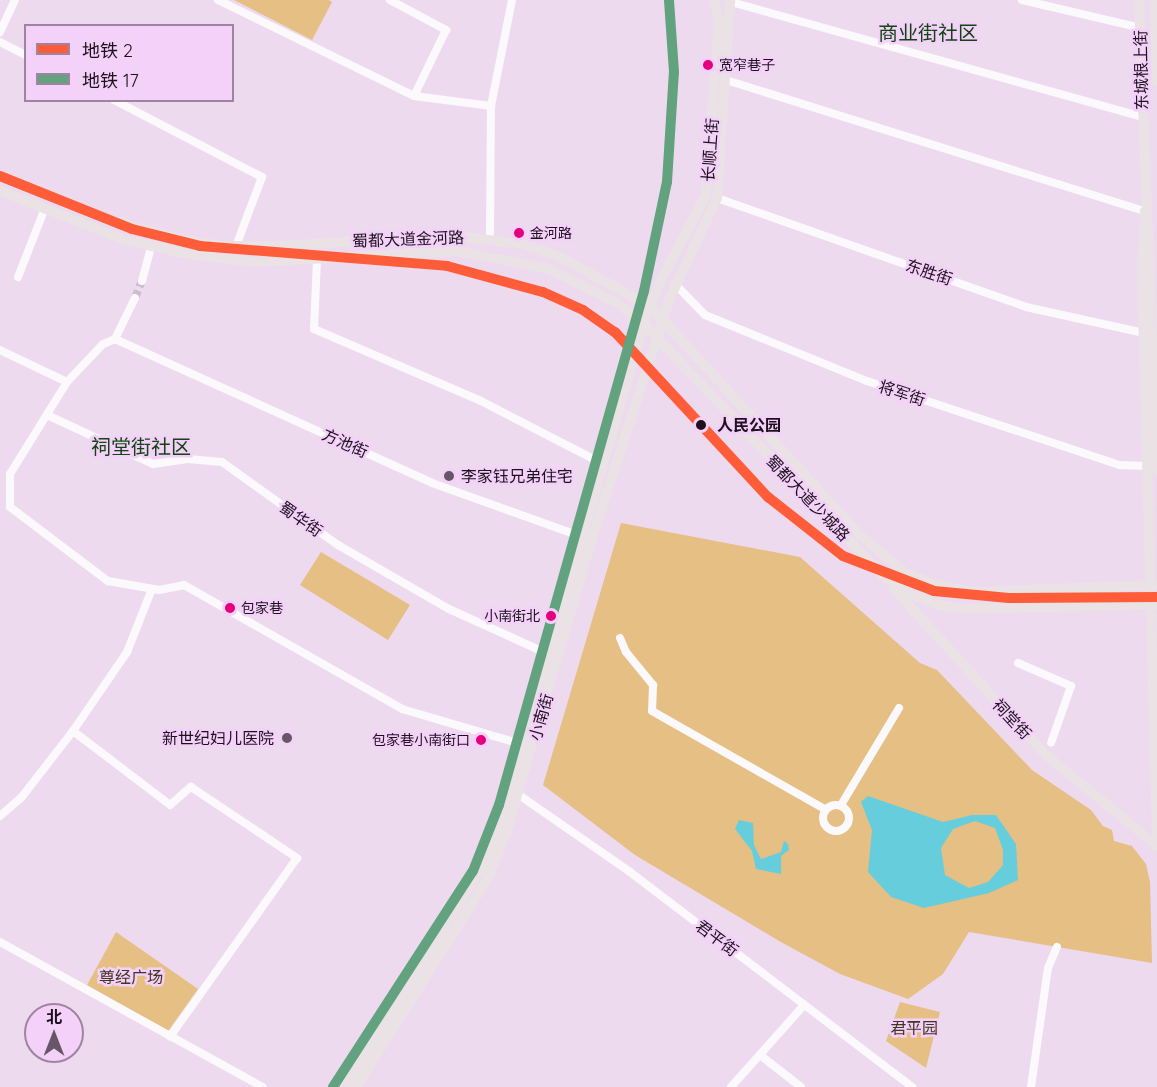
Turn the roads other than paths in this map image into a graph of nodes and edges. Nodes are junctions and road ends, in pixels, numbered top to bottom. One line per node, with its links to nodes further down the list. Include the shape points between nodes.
1 (15, 0): 11 (street)
2 (218, 0): 16 (street)
3 (390, 0): 16 (street, via 446,30)
4 (512, 0): 18 (street)
5 (714, 0): 33 (main road, 长顺上街, via 719,20 706,195)
6 (1023, 0): 10 (street)
7 (1139, 0): 10 (main road, 东城根上街)
8 (1155, 0): 15 (main road, 东城根上街)
9 (731, 1): 14 (main road, 长顺上街); 19 (street)
10 (1141, 28): 19 (main road, 东城根上街)
11 (0, 32)
12 (0, 42): 13 (street)
13 (24, 54)
14 (726, 80): 22 (main road, 长顺上街); 24 (street)
15 (1157, 81)
16 (414, 96): 18 (street)
17 (118, 102): 26 (street, via 262,177)
18 (491, 106): 25 (street)
19 (1142, 117): 24 (main road, 东城根上街)
20 (0, 175): 26 (main road, 蜀都大道金河路, via 149,232)
21 (0, 190): 23 (main road, 蜀都大道金河路)
22 (717, 198): 31 (main road, 长顺上街); 36 (street, 东胜街, via 1026,307)
23 (45, 208): 27 (main road, 蜀都大道金河路); 29 (street)
24 (1145, 211): 36 (main road, 东城根上街); 44 (main road, 东城根上街, via 1150,247)
25 (490, 238): 26 (main road, 蜀都大道金河路, via 446,235); 33 (main road, 蜀都大道金河路, via 560,257)
26 (236, 246)
27 (151, 248): 28 (main road, 蜀都大道金河路, via 252,262); 30 (street)
28 (317, 260): 35 (main road, 蜀都大道金河路, via 440,251 509,258 572,277); 42 (street, via 314,329 482,401)
29 (18, 277)
30 (142, 281)
31 (675, 284): 34 (main road, 长顺上街); 43 (street, 将军街, via 705,315 867,381 1119,465)
32 (135, 298): 38 (street)
33 (650, 306): 34 (main road, 蜀都大道金河路); 35 (main road, 长顺上街)
34 (663, 318): 37 (main road, 小南街); 48 (main road, 蜀都大道少城路, via 860,535 903,571 932,584 972,592)
35 (644, 324): 37 (main road, 蜀都大道少城路); 42 (main road, 小南街)
36 (1144, 333): 43 (main road, 东城根上街)
37 (657, 336): 47 (main road, 蜀都大道少城路); 58 (main road, 小南街, via 591,542)
38 (115, 339): 40 (street, via 103,344); 46 (street, 方池街, via 432,483)
39 (0, 350): 40 (street)
40 (67, 382): 41 (street)
41 (47, 415): 45 (street); 52 (street, 蜀华街, via 153,464 188,459 222,462 338,545 449,609)
42 (601, 463): 46 (main road, 小南街)
43 (1146, 466): 48 (main road, 东城根上街)
44 (1157, 471)
45 (4, 485): 49 (street, via 10,507 108,581)
46 (580, 536): 52 (main road, 小南街)
47 (882, 575): 50 (main road, 蜀都大道少城路, via 901,590 942,606); 63 (main road, 祠堂街, via 1046,755)
48 (1154, 585): 50 (main road, 东城根上街)
49 (152, 589): 55 (street, via 127,652); 57 (street, via 184,585 402,709)
50 (1154, 604): 62 (main road, 东城根上街)
51 (620, 638): 60 (street, via 626,652 653,685 652,711)
52 (548, 654): 57 (main road, 小南街)
53 (1018, 663): 56 (street, via 1071,686)
54 (899, 708): 59 (street)
55 (73, 732): 61 (street, via 21,798); 67 (street, via 170,805 191,787 297,858)
56 (1051, 742)
57 (521, 744): 70 (main road, 小南街, via 484,868)
58 (519, 795): 66 (street, 君平街, via 630,872); 71 (main road, 小南街, via 487,880)
59 (841, 806): 60 (street); 60 (street, via 849,815 842,830 826,826)
60 (826, 810)
61 (0, 816)
62 (1157, 837)
63 (1157, 846)
64 (0, 942): 67 (street)
65 (1057, 947): 75 (street, via 1048,968)
66 (804, 1005): 68 (street); 74 (street, 君平街)
67 (170, 1037): 69 (street)
68 (760, 1055): 72 (street); 73 (street)
69 (263, 1087)
70 (345, 1087)
71 (356, 1087)
72 (731, 1087)
73 (801, 1087)
74 (912, 1087)
75 (1031, 1087)

